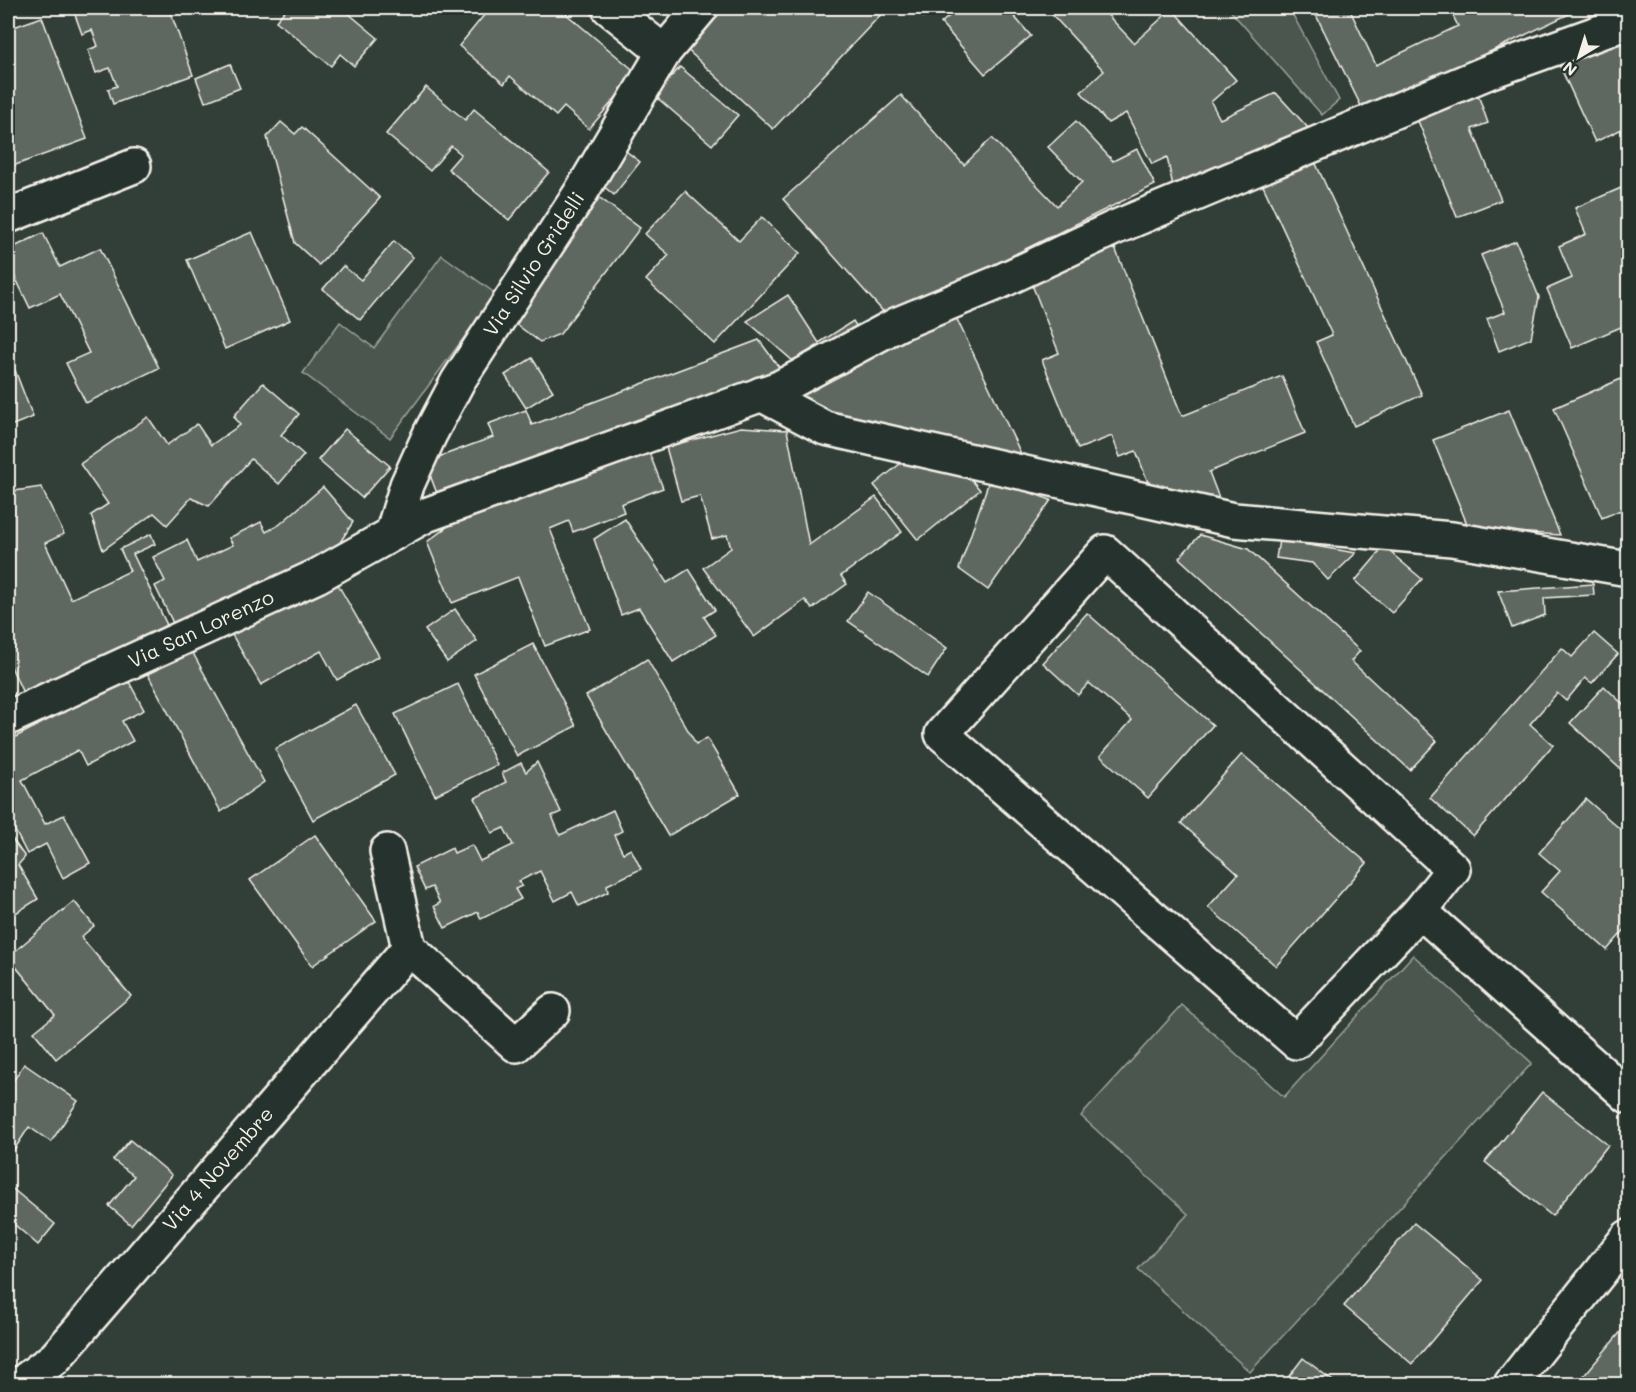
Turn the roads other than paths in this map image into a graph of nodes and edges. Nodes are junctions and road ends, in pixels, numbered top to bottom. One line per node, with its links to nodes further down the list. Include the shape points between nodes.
1 (609, 8): 4 (street)
2 (701, 8): 4 (street, Via Silvio Gridelli)
3 (1629, 22): 7 (street, Via San Lorenzo, via 1491,71 1114,228 997,284 898,324)
4 (664, 52): 8 (street, Via Silvio Gridelli, via 580,194 458,381 407,485)
5 (135, 166): 6 (street)
6 (8, 216)
7 (761, 394): 8 (street, Via San Lorenzo, via 426,515); 9 (street, via 825,428 1233,520 1452,538)
8 (392, 534): 10 (street, Via San Lorenzo, via 316,576)
9 (1629, 569)
10 (8, 718)
11 (387, 851): 13 (street)
12 (1420, 911): 12 (street, via 1453,868 1105,552 942,734 1296,1042); 15 (street)
13 (409, 948): 14 (street, via 516,1045); 17 (street, Via 4 Novembre, via 55,1358)
14 (553, 1011)
15 (1629, 1096)
16 (1629, 1237): 18 (street)
17 (20, 1384)
18 (1511, 1384)

